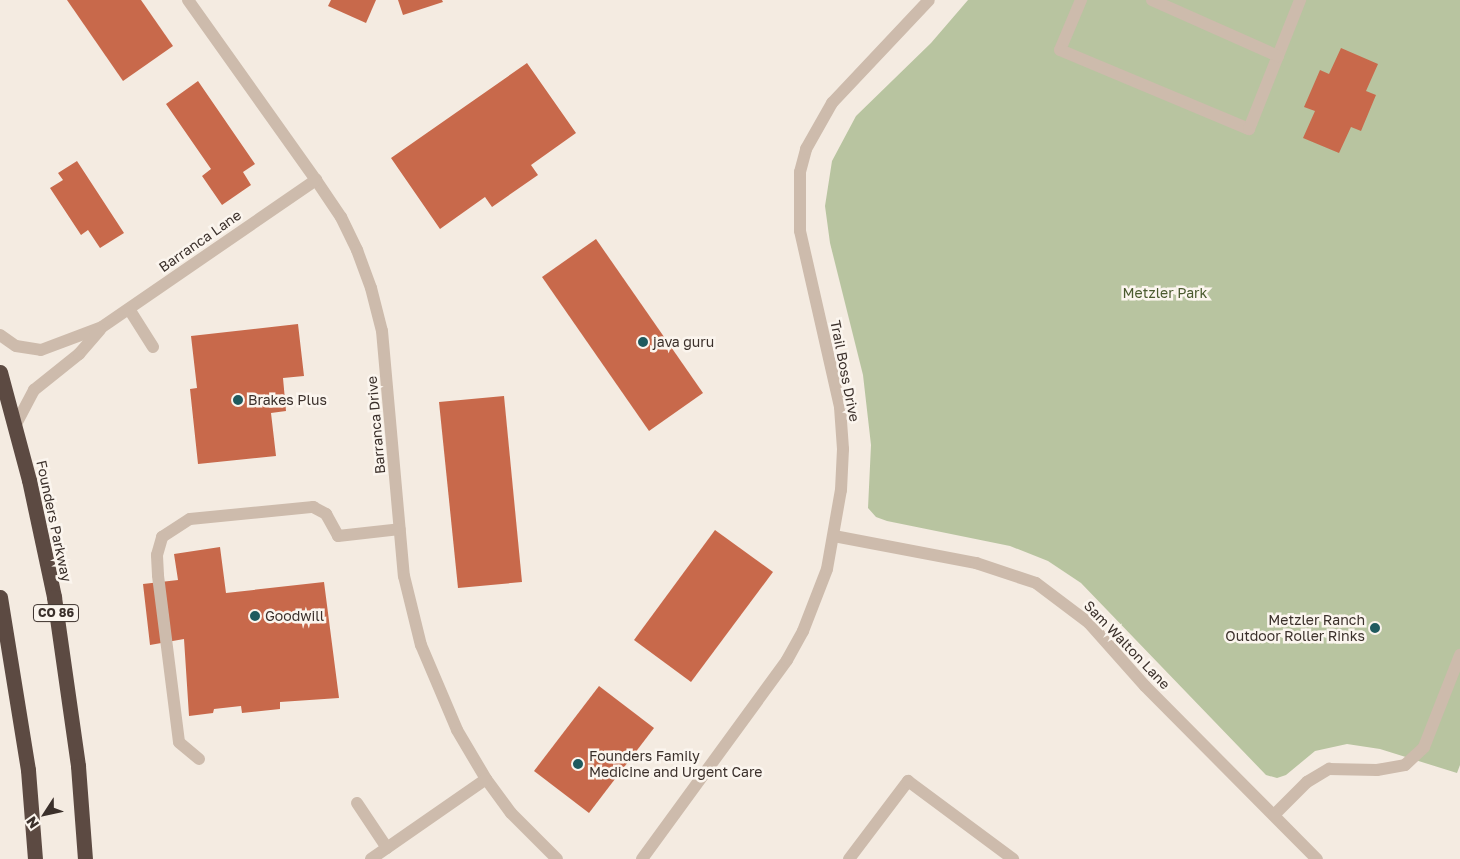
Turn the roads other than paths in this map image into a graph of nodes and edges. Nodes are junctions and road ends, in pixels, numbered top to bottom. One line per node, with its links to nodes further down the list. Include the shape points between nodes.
1 (188, 0): 7 (street, Barranca Drive)
2 (929, 0): 15 (street, Trail Boss Drive, via 832,103 806,149 800,172 800,231 840,407 843,449)
3 (1081, 0): 6 (street, via 1060,50 1249,129)
4 (1152, 0): 6 (street)
5 (1300, 0): 6 (street)
6 (1278, 56)
7 (316, 180): 8 (street, Barranca Lane); 14 (street, Barranca Drive, via 341,217 372,288 382,331 390,392)
8 (129, 309): 9 (street, Barranca Lane); 11 (street)
9 (102, 328): 10 (street, Barranca Lane, via 41,350 16,346); 13 (street, Barranca Lane, via 79,354 34,390)
10 (0, 335)
11 (153, 347)
12 (0, 372): 13 (highway, Founders Parkway / CO 86)
13 (15, 426): 25 (highway, Founders Parkway / CO 86, via 54,597 78,766)
14 (400, 530): 19 (street, via 338,536 326,514 314,507 190,519 162,537 157,555 158,575 179,742); 20 (street, Barranca Drive, via 404,576 421,645 457,730)
15 (834, 536): 22 (street, Sam Walton Lane, via 976,563 1036,583 1089,623 1145,686); 28 (street, Trail Boss Drive, via 817,599 787,660)
16 (0, 597): 24 (highway, via 28,770)
17 (1460, 656): 18 (street)
18 (1457, 669): 22 (street, via 1424,747 1405,765 1377,770 1329,769 1307,782)
19 (199, 760)
20 (486, 779): 23 (street); 27 (street, Barranca Drive, via 511,813)
21 (357, 804): 23 (street)
22 (1274, 815): 31 (street, Sam Walton Lane)
23 (387, 848): 26 (street)
24 (35, 859)
25 (85, 859)
26 (370, 859)
27 (557, 859)
28 (642, 859)
29 (849, 859): 30 (street, via 908,781)
30 (1013, 859)
31 (1317, 859)

